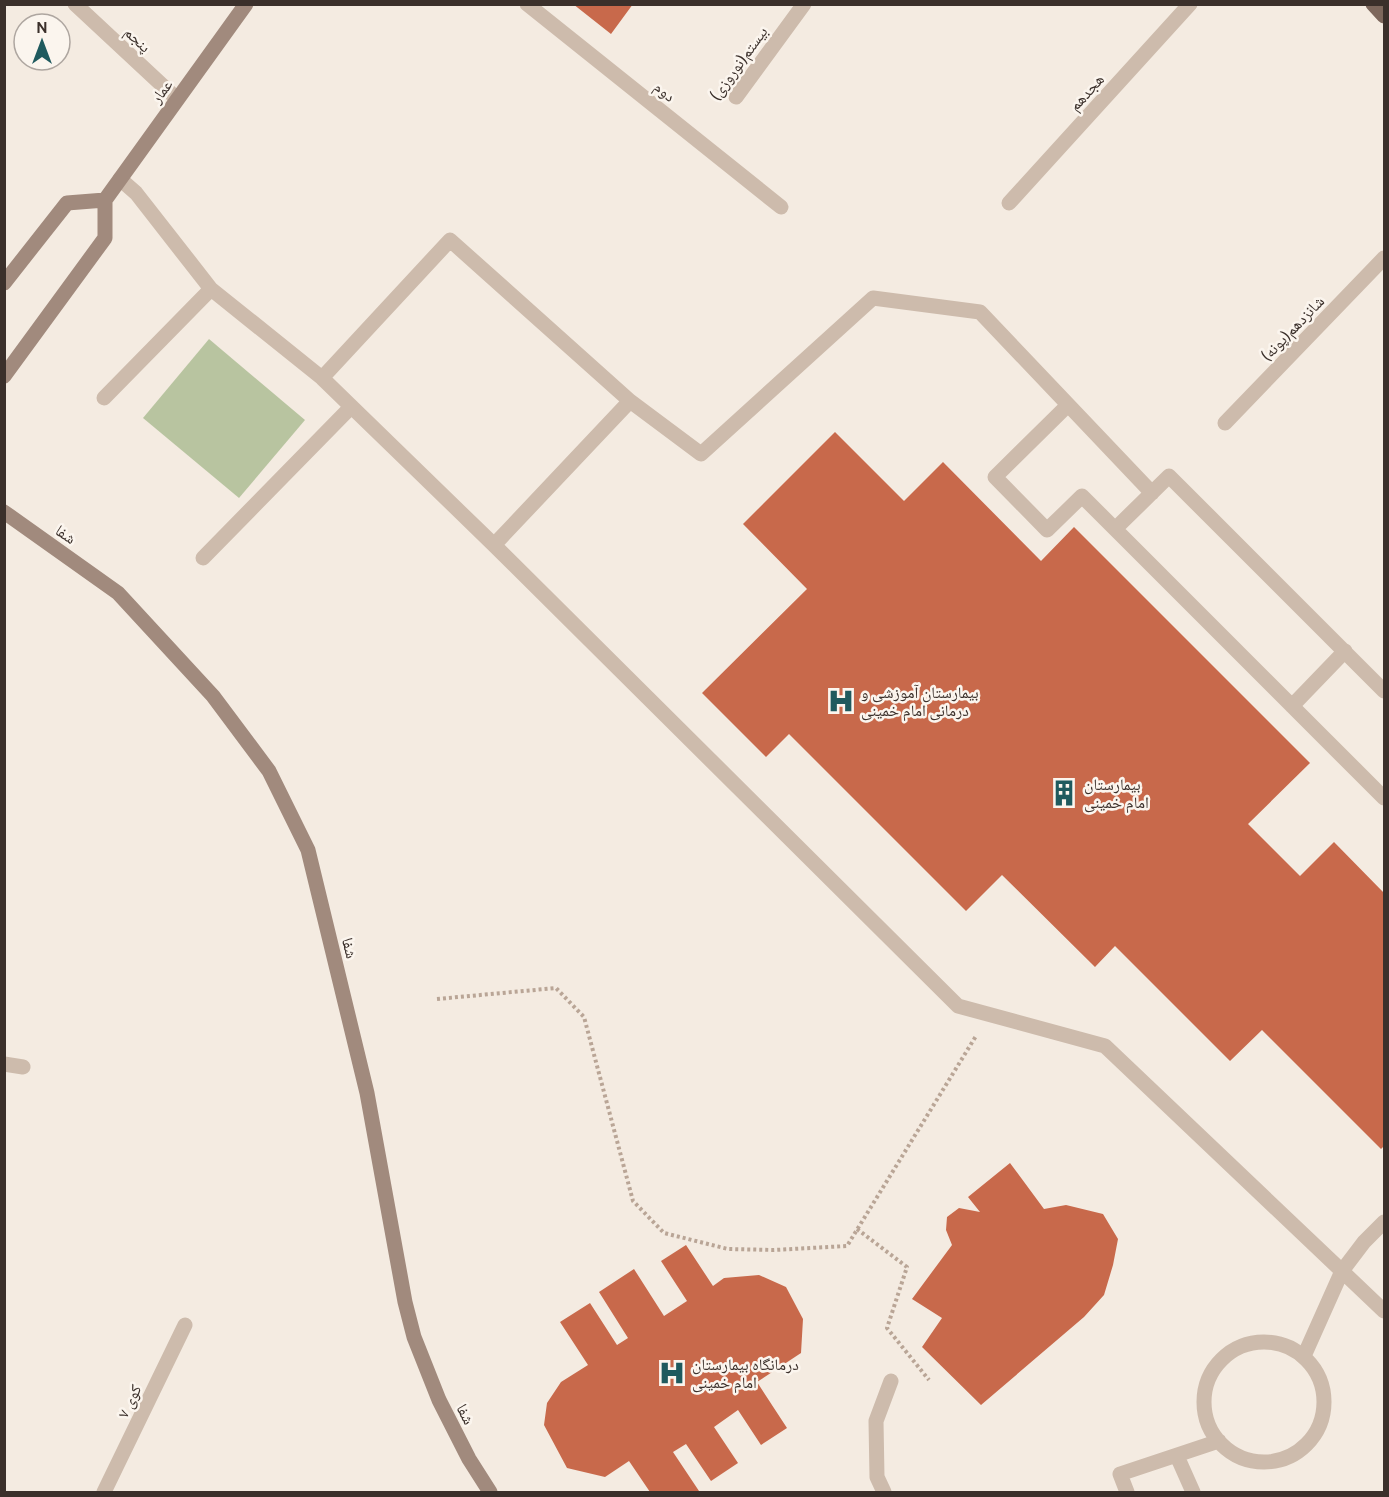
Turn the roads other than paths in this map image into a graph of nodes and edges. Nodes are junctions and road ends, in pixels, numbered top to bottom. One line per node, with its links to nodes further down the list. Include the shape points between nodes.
1 (75, 4): 9 (street, پنجم)
2 (246, 4): 9 (street, عمار)
3 (527, 4): 13 (street, دوم)
4 (804, 4): 8 (street, بیستم(نوروزی))
5 (1190, 4): 12 (street, هجدهم)
6 (1373, 4): 7 (main road)
7 (1384, 16)
8 (736, 98)
9 (177, 99): 10 (street, عمار)
10 (120, 179): 11 (street, عمار); 16 (street, via 136,193)
11 (105, 200): 15 (street, via 67,203); 17 (street, via 105,238)
12 (1009, 203)
13 (781, 207)
14 (1384, 258): 23 (street, شانزدهم(پونه))
15 (4, 283)
16 (211, 290): 18 (street); 19 (street)
17 (4, 376)
18 (322, 378): 20 (street, via 450,240); 22 (street)
19 (104, 398)
20 (630, 401): 21 (street, via 701,453 873,298 980,312); 27 (street)
21 (1068, 405): 24 (street); 26 (street, via 995,477 1047,530 1082,496)
22 (351, 407): 27 (street); 28 (street)
23 (1225, 423)
24 (1152, 493): 26 (street); 29 (street, via 1169,476)
25 (4, 512): 44 (street, شفا, via 118,593 213,696 269,771 279,791 308,850 367,1093 414,1337 439,1400)
26 (1115, 529): 31 (street)
27 (494, 546): 36 (street, via 958,1006 1105,1046)
28 (203, 558)
29 (1345, 651): 30 (street); 31 (street)
30 (1384, 691)
31 (1292, 706): 32 (street)
32 (1384, 798)
33 (4, 1064): 34 (street)
34 (24, 1067)
35 (1384, 1222): 36 (street)
36 (1342, 1270): 37 (street); 39 (street)
37 (1384, 1311)
38 (185, 1325): 43 (street, کوی ۷)
39 (1304, 1356): 41 (street, via 1288,1346 1260,1342 1233,1349 1218,1361 1203,1395 1204,1414); 41 (street, via 1317,1373 1324,1392 1323,1413 1316,1433 1302,1449 1284,1459 1263,1462 1242,1458)
40 (891, 1381): 45 (street, via 876,1421 877,1477)
41 (1219, 1441): 42 (street)
42 (1177, 1456): 46 (street, via 1120,1474); 47 (street)
43 (104, 1492)
44 (490, 1492)
45 (884, 1492)
46 (1127, 1492)
47 (1193, 1492)

